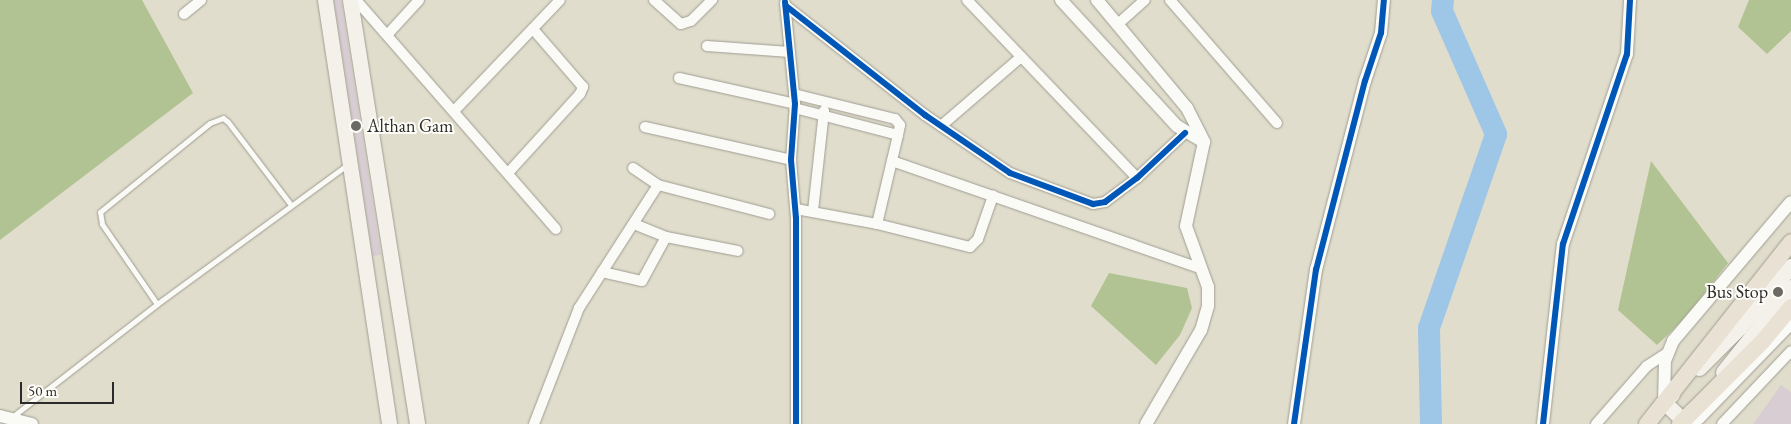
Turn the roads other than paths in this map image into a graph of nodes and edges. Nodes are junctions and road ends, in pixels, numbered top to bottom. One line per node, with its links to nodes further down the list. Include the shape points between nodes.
1 (201, 0): 17 (street)
2 (324, 0): 37 (main road)
3 (350, 0): 68 (main road)
4 (356, 0): 20 (street)
5 (419, 0): 20 (street)
6 (560, 0): 19 (street)
7 (654, 0): 8 (street, via 681,24 691,21)
8 (712, 0)
9 (967, 0): 23 (street)
10 (1061, 0): 32 (street)
11 (1097, 0): 18 (street)
12 (1145, 0): 18 (street)
13 (1170, 0): 29 (street)
14 (1384, 0): 72 (street, via 1381,33 1365,81 1316,270)
15 (1630, 0): 73 (street, via 1627,54 1562,244)
16 (785, 3): 22 (street); 30 (street)
17 (184, 14)
18 (1118, 24): 34 (street, via 1187,108)
19 (533, 29): 27 (street); 39 (street, via 583,87)
20 (388, 34): 27 (street)
21 (707, 46): 22 (street)
22 (790, 52): 25 (street)
23 (1021, 57): 30 (street); 40 (street)
24 (679, 78): 25 (street)
25 (794, 102): 26 (street); 28 (street); 35 (street)
26 (825, 103): 28 (street); 33 (street, via 895,119 900,125)
27 (454, 111): 39 (street)
28 (824, 116): 33 (street); 46 (street)
29 (1277, 123)
30 (941, 126): 40 (street, via 1010,173 1093,204 1105,202)
31 (645, 127): 35 (street)
32 (1185, 133): 34 (street); 40 (street)
33 (898, 135): 36 (street)
34 (1204, 142): 55 (street, via 1186,226 1189,242)
35 (791, 160): 45 (street)
36 (892, 161): 42 (street); 49 (street)
37 (348, 164): 44 (lane); 67 (main road)
38 (633, 168): 41 (street)
39 (508, 173): 50 (street)
40 (1137, 178)
41 (658, 185): 47 (street); 48 (street)
42 (993, 196): 49 (street, via 978,239 970,247); 55 (street)
43 (1791, 202): 62 (street, via 1673,341)
44 (291, 205): 58 (lane); 58 (lane, via 228,122 223,118 210,123 100,212 102,224)
45 (796, 209): 46 (street); 70 (street)
46 (814, 211): 49 (street)
47 (769, 214)
48 (634, 224): 51 (street); 56 (street)
49 (878, 224)
50 (556, 229)
51 (666, 237): 53 (street); 56 (street, via 642,281)
52 (1791, 242): 63 (main road)
53 (738, 251)
54 (1791, 266): 63 (main road, via 1740,327)
55 (1202, 269): 71 (street, via 1208,287 1206,318)
56 (602, 272): 69 (street, via 579,308)
57 (1791, 288): 65 (main road)
58 (157, 304): 64 (lane)
59 (1791, 307): 65 (main road)
60 (1791, 323): 65 (street)
61 (1791, 351): 76 (street)
62 (1667, 353): 63 (street); 74 (street, via 1647,366)
63 (1663, 404): 65 (main road); 75 (main road)
64 (5, 417): 66 (street)
65 (1688, 422)
66 (32, 424)
67 (389, 424)
68 (417, 424)
69 (534, 424)
70 (796, 424)
71 (1146, 424)
72 (1294, 424)
73 (1543, 424)
74 (1596, 424)
75 (1647, 424)
76 (1722, 424)

